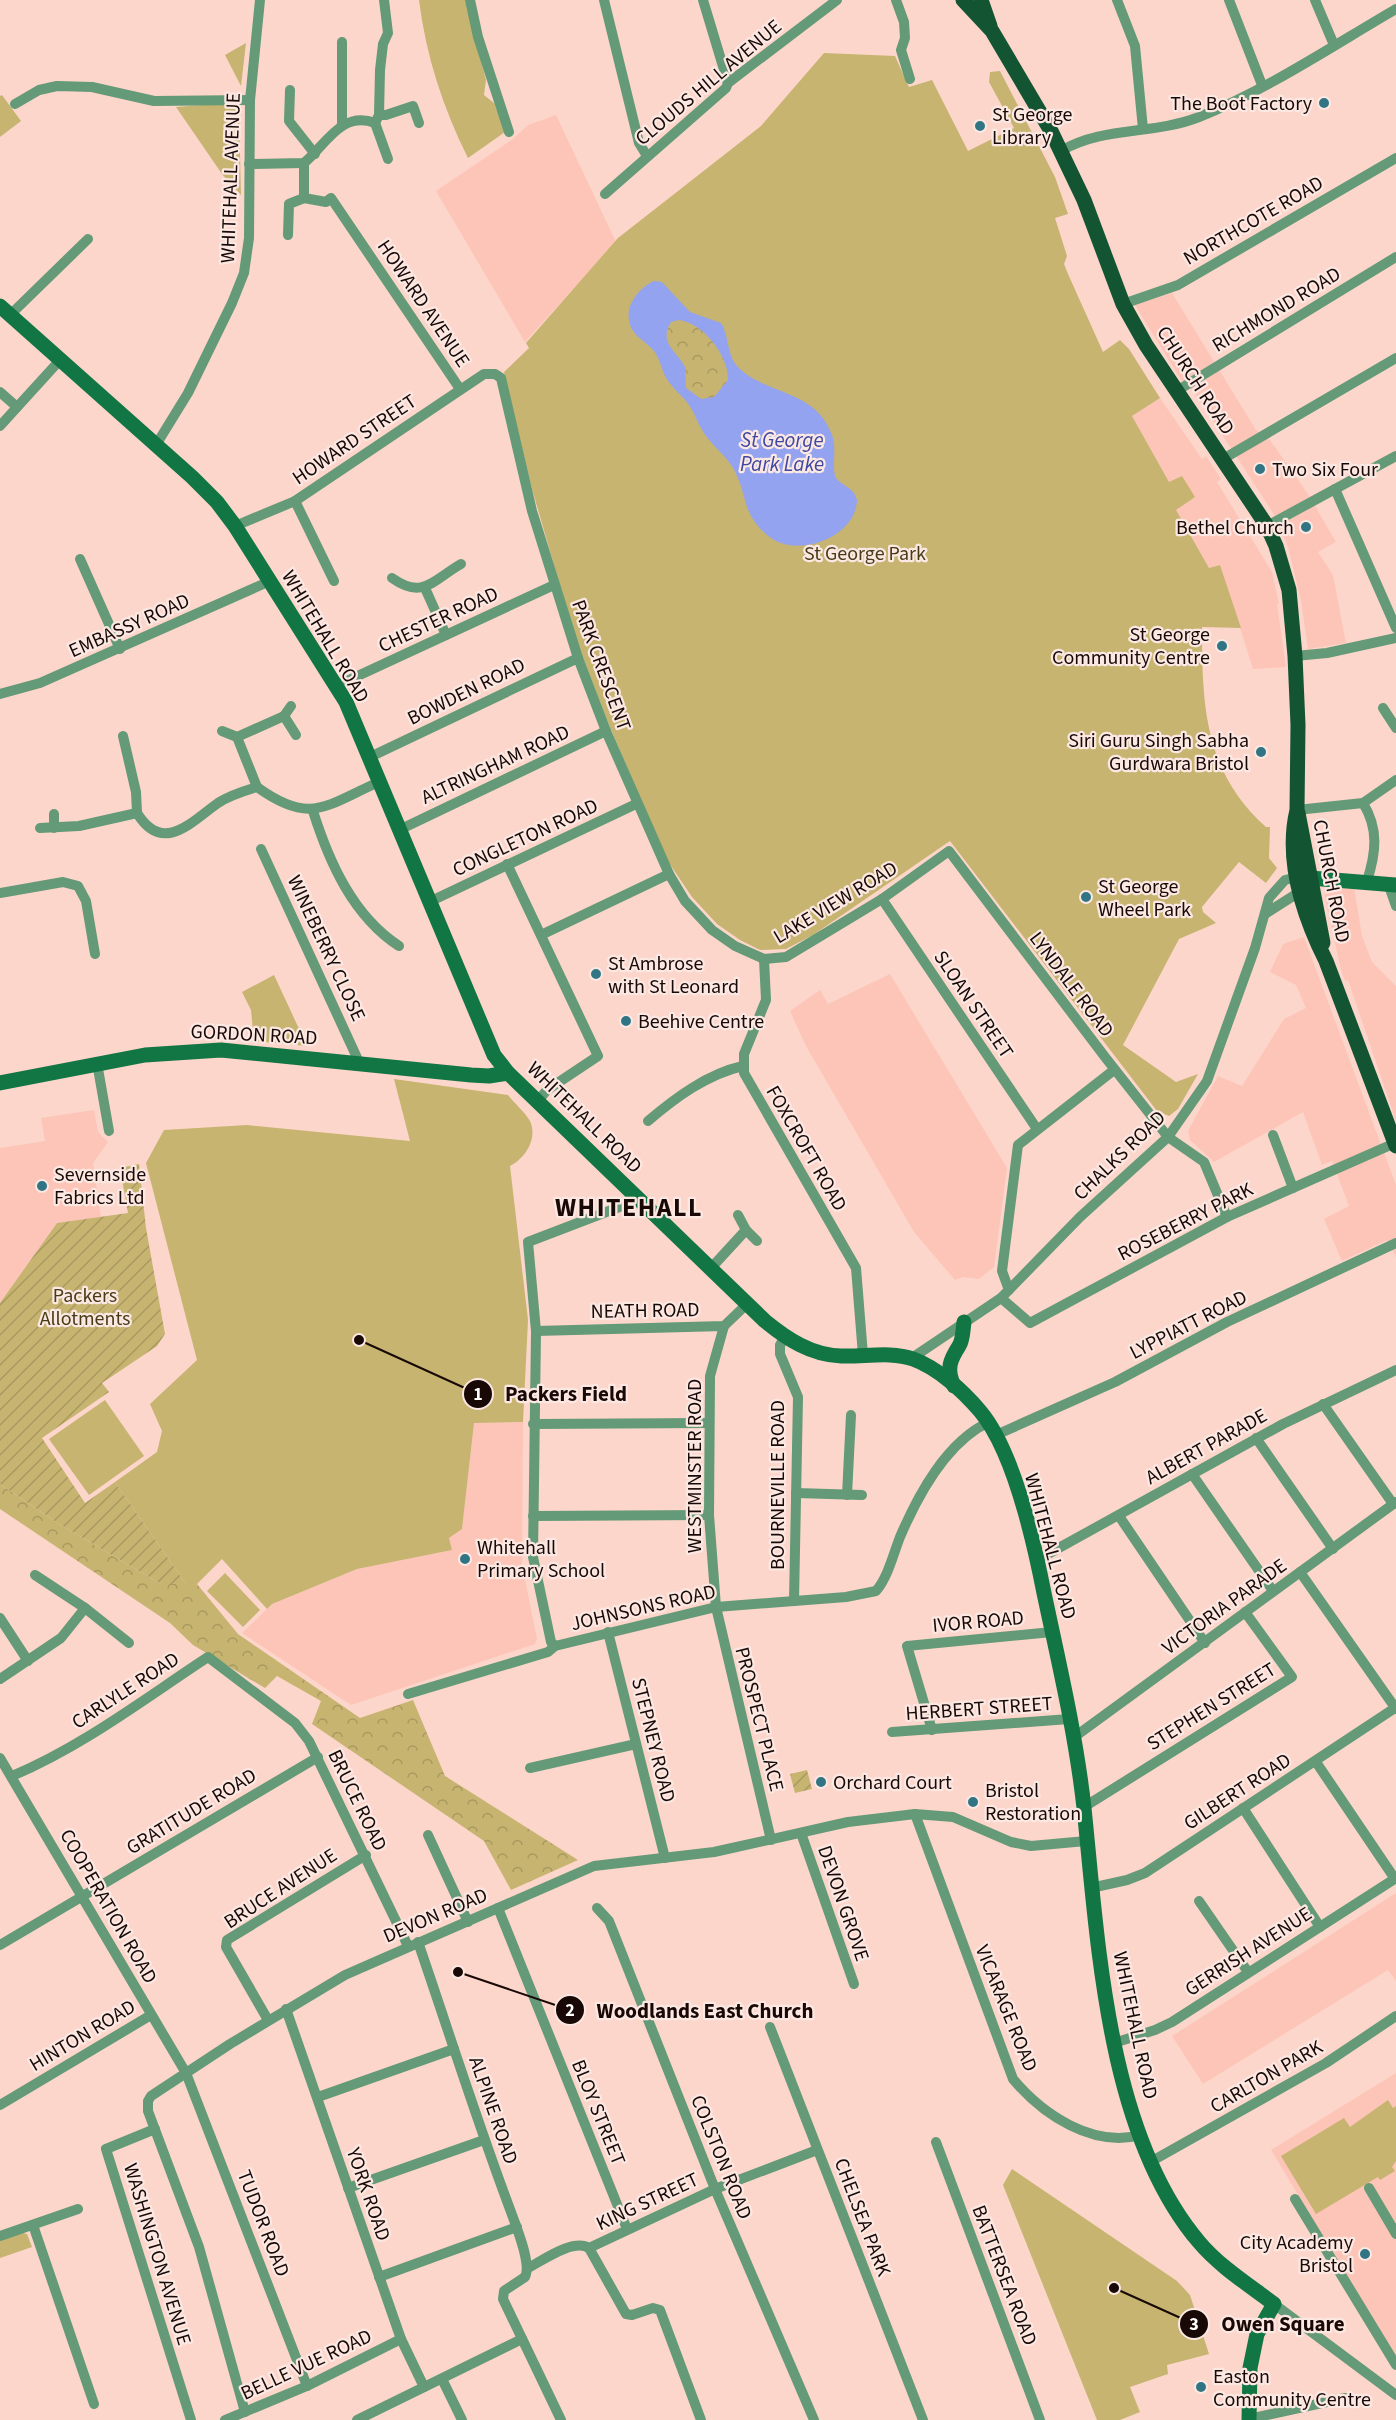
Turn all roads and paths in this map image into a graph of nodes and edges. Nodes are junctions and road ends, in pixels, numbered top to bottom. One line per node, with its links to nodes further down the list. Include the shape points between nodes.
1 (260, 0): 21 (street, WHITEHALL AVENUE)
2 (384, 0): 23 (street, via 388,33 383,44)
3 (470, 0): 27 (street)
4 (604, 0): 30 (street, via 639,143)
5 (703, 0): 18 (street)
6 (837, 0): 18 (street, CLOUDS HILL AVENUE)
7 (896, 0): 17 (street, via 904,22 901,50)
8 (963, 0): 14 (main road, CHURCH ROAD)
9 (981, 0): 14 (main road)
10 (1117, 0): 26 (street, via 1135,46)
11 (1229, 0): 19 (street)
12 (1315, 0): 16 (street)
13 (1396, 9): 16 (street)
14 (992, 31): 28 (main road, CHURCH ROAD)
15 (342, 42): 25 (street)
16 (1334, 45): 19 (street)
17 (910, 80)
18 (728, 83): 30 (street, CLOUDS HILL AVENUE)
19 (1262, 85): 26 (street, via 1199,117)
20 (290, 90): 29 (street, via 289,121)
21 (250, 100): 22 (street, via 154,101 92,87 57,86 39,90); 34 (street, WHITEHALL AVENUE)
22 (15, 104)
23 (377, 119): 24 (street, via 413,106); 25 (street); 32 (street)
24 (419, 123)
25 (342, 125): 29 (street)
26 (1143, 129): 28 (street, via 1081,140)
27 (509, 132)
28 (1061, 151): 40 (main road, CHURCH ROAD)
29 (315, 154): 33 (street)
30 (647, 156): 35 (street, CLOUDS HILL AVENUE)
31 (1396, 158): 40 (street, NORTHCOTE ROAD, via 1178,285)
32 (388, 159)
33 (304, 163): 34 (street); 36 (street)
34 (249, 164): 50 (street, WHITEHALL AVENUE, via 249,238 244,273 188,393)
35 (605, 194)
36 (304, 198): 38 (street, via 289,204); 45 (street, HOWARD AVENUE, via 326,202 331,198)
37 (79, 229): 41 (street, via 89,240)
38 (288, 235)
39 (1396, 257): 47 (street, RICHMOND ROAD)
40 (1123, 304): 47 (main road, CHURCH ROAD)
41 (4, 311): 43 (main road, WHITEHALL ROAD)
42 (1396, 358): 52 (street)
43 (60, 360): 48 (street); 50 (main road, WHITEHALL ROAD)
44 (489, 373): 45 (street, HOWARD STREET); 62 (street, PARK CRESCENT, via 501,378)
45 (460, 389): 54 (street, HOWARD STREET)
46 (0, 392): 48 (street)
47 (1175, 392): 52 (main road, CHURCH ROAD)
48 (17, 407): 49 (street)
49 (0, 426)
50 (156, 445): 55 (main road, WHITEHALL ROAD, via 217,502)
51 (1396, 456): 53 (street)
52 (1223, 459): 56 (main road, CHURCH ROAD)
53 (1335, 489): 56 (street); 64 (street)
54 (295, 501): 55 (street, HOWARD STREET); 61 (street)
55 (235, 526): 60 (main road, WHITEHALL ROAD)
56 (1267, 526): 68 (main road, CHURCH ROAD, via 1288,590)
57 (80, 559): 67 (street)
58 (461, 564): 63 (street)
59 (392, 578): 63 (street, via 407,589)
60 (270, 581): 67 (street, EMBASSY ROAD); 70 (main road, WHITEHALL ROAD)
61 (334, 581)
62 (554, 585): 65 (street, CHESTER ROAD); 69 (street, PARK CRESCENT)
63 (424, 588): 65 (street)
64 (1396, 628)
65 (446, 635): 70 (street, CHESTER ROAD)
66 (1396, 638): 68 (street)
67 (120, 649): 71 (street, EMBASSY ROAD, via 40,683)
68 (1295, 656): 89 (main road, CHURCH ROAD)
69 (578, 658): 77 (street, PARK CRESCENT); 83 (street, BOWDEN ROAD)
70 (336, 686): 83 (main road, WHITEHALL ROAD)
71 (0, 694)
72 (291, 706): 74 (street)
73 (1383, 708): 75 (street)
74 (284, 716): 78 (street); 80 (street)
75 (1396, 728)
76 (222, 731): 80 (street)
77 (606, 731): 88 (street, PARK CRESCENT); 95 (street, ALTRINGHAM ROAD)
78 (296, 735)
79 (123, 736): 81 (street)
80 (237, 737): 86 (street)
81 (128, 752): 82 (street); 91 (street)
82 (115, 755)
83 (370, 757): 85 (main road, WHITEHALL ROAD)
84 (1396, 780): 87 (street)
85 (380, 782): 90 (street); 95 (main road, WHITEHALL ROAD)
86 (257, 787): 90 (street, via 291,807); 91 (street, via 238,792 187,828 172,832 156,832)
87 (1363, 803): 89 (street); 100 (street, via 1375,840)
88 (636, 804): 98 (street, CONGLETON ROAD); 99 (street, PARK CRESCENT)
89 (1297, 810): 101 (main road, CHURCH ROAD, via 1292,831)
90 (313, 811): 109 (street, via 326,851 349,894 384,936)
91 (137, 813): 94 (street)
92 (54, 814): 94 (street)
93 (40, 828): 94 (street)
94 (54, 828)
95 (399, 830): 105 (main road, WHITEHALL ROAD)
96 (261, 849): 113 (street, WINEBERRY CLOSE)
97 (949, 851): 104 (street, LAKE VIEW ROAD); 116 (street, LYNDALE ROAD)
98 (507, 864): 105 (street, CONGLETON ROAD); 108 (street)
99 (669, 874): 108 (street); 110 (street, PARK CRESCENT, via 685,901)
100 (1367, 881): 101 (main road); 102 (main road)
101 (1308, 882): 107 (street); 107 (street, CHALKS ROAD, via 1281,884 1269,898); 125 (main road, CHURCH ROAD, via 1326,961)
102 (1392, 884): 106 (street)
103 (0, 893): 111 (street, via 63,882 78,886 86,901)
104 (882, 899): 112 (street, LAKE VIEW ROAD, via 786,957); 121 (street, SLOAN STREET)
105 (429, 902): 117 (main road, WHITEHALL ROAD, via 494,1055)
106 (1396, 906)
107 (1265, 914): 124 (street, CHALKS ROAD, via 1207,1081)
108 (543, 938): 119 (street, via 598,1056 547,1090)
109 (399, 946)
110 (735, 946): 112 (street, LAKE VIEW ROAD)
111 (95, 954)
112 (764, 958): 115 (street, via 766,1000 744,1054)
113 (359, 1062): 114 (main road, GORDON ROAD, via 221,1050 170,1052); 117 (main road, GORDON ROAD, via 471,1075)
114 (97, 1063): 118 (main road, GORDON ROAD); 122 (street)
115 (743, 1066): 120 (street, via 698,1086); 140 (street, FOXCROFT ROAD, via 749,1084 856,1268)
116 (1114, 1070): 121 (street); 124 (street, LYNDALE ROAD)
117 (508, 1073): 119 (main road, WHITEHALL ROAD)
118 (0, 1083)
119 (537, 1102): 127 (main road, WHITEHALL ROAD)
120 (648, 1121)
121 (1037, 1129): 134 (street, via 1018,1145 1002,1271)
122 (109, 1131)
123 (1273, 1135): 126 (street)
124 (1168, 1137): 129 (street, LYNDALE ROAD, via 1204,1162); 134 (street, CHALKS ROAD, via 1080,1217)
125 (1395, 1144): 126 (street, ROSEBERRY PARK)
126 (1293, 1188): 129 (street, ROSEBERRY PARK)
127 (635, 1194): 133 (main road, WHITEHALL ROAD); 138 (street, via 622,1206 528,1242)
128 (738, 1215): 130 (street)
129 (1227, 1217): 134 (street, ROSEBERRY PARK, via 1030,1323)
130 (746, 1230): 131 (street); 133 (street)
131 (757, 1241)
132 (1396, 1243): 148 (street, LYPPIATT ROAD, via 1227,1322 1115,1382)
133 (712, 1267): 135 (main road, WHITEHALL ROAD)
134 (1005, 1294): 136 (street, CHALKS ROAD)
135 (747, 1304): 137 (street, NEATH ROAD); 139 (main road, WHITEHALL ROAD)
136 (964, 1322): 141 (street, CHALKS ROAD); 143 (main road, via 960,1344 949,1363)
137 (724, 1326): 138 (street, NEATH ROAD); 146 (street, WESTMINSTER ROAD, via 710,1376)
138 (536, 1331): 147 (street)
139 (785, 1337): 140 (main road, WHITEHALL ROAD, via 831,1355); 151 (street, BOURNEVILLE ROAD, via 780,1354 798,1397)
140 (863, 1355): 141 (main road, WHITEHALL ROAD)
141 (912, 1358): 143 (main road, WHITEHALL ROAD)
142 (1396, 1370): 144 (street, ALBERT PARADE)
143 (954, 1386): 148 (main road, WHITEHALL ROAD)
144 (1323, 1404): 149 (street, ALBERT PARADE); 154 (street)
145 (852, 1415): 152 (street)
146 (709, 1423): 147 (street); 155 (street, WESTMINSTER ROAD)
147 (533, 1424): 156 (street)
148 (992, 1429): 159 (main road, WHITEHALL ROAD, via 1023,1504); 162 (street, LYPPIATT ROAD, via 960,1442 943,1461 902,1534)
149 (1256, 1438): 150 (street, ALBERT PARADE); 158 (street)
150 (1192, 1474): 157 (street, ALBERT PARADE); 163 (street)
151 (796, 1493): 152 (street); 164 (street, BOURNEVILLE ROAD)
152 (847, 1495): 153 (street)
153 (862, 1495)
154 (1394, 1503): 158 (street, VICTORIA PARADE)
155 (710, 1515): 156 (street); 165 (street, WESTMINSTER ROAD)
156 (533, 1516): 173 (street, via 537,1584 550,1642)
157 (1119, 1516): 159 (street, ALBERT PARADE); 172 (street)
158 (1333, 1549): 160 (street, VICTORIA PARADE)
159 (1037, 1560): 170 (main road, WHITEHALL ROAD)
160 (1300, 1572): 163 (street, VICTORIA PARADE); 177 (street)
161 (35, 1575): 166 (street)
162 (885, 1576): 164 (street, JOHNSONS ROAD, via 873,1592)
163 (1273, 1592): 167 (street, VICTORIA PARADE)
164 (795, 1601): 165 (street, JOHNSONS ROAD)
165 (716, 1607): 169 (street, JOHNSONS ROAD); 195 (street, PROSPECT PLACE)
166 (85, 1608): 171 (street); 174 (street, via 61,1638)
167 (1245, 1612): 172 (street, VICTORIA PARADE); 190 (street, STEPHEN STREET, via 1292,1677)
168 (0, 1618): 174 (street)
169 (608, 1632): 173 (street, JOHNSONS ROAD); 184 (street, STEPNEY ROAD)
170 (1052, 1632): 180 (main road, WHITEHALL ROAD); 181 (street, IVOR ROAD, via 907,1646)
171 (129, 1643)
172 (1205, 1643): 183 (street, VICTORIA PARADE)
173 (555, 1646): 178 (street, JOHNSONS ROAD, via 548,1652)
174 (28, 1661): 175 (street)
175 (0, 1679)
176 (252, 1688): 185 (street, BRUCE ROAD, via 295,1723); 189 (street, CARLYLE ROAD, via 208,1657 43,1763)
177 (1391, 1693): 179 (street)
178 (408, 1694)
179 (1396, 1708): 187 (street, GILBERT ROAD)
180 (1069, 1719): 181 (street, HERBERT STREET); 183 (main road, WHITEHALL ROAD)
181 (932, 1730): 182 (street, HERBERT STREET)
182 (892, 1732)
183 (1073, 1738): 190 (main road, WHITEHALL ROAD)
184 (636, 1744): 188 (street); 198 (street, STEPNEY ROAD)
185 (318, 1757): 197 (street, BRUCE ROAD); 201 (street, GRATITUDE ROAD)
186 (0, 1758): 189 (street, COOPERATION ROAD)
187 (1316, 1761): 191 (street, GILBERT ROAD); 199 (street)
188 (531, 1768)
189 (7, 1774): 201 (street, COOPERATION ROAD)
190 (1084, 1807): 196 (main road, WHITEHALL ROAD)
191 (1243, 1808): 200 (street, GILBERT ROAD, via 1145,1873); 206 (street)
192 (915, 1814): 193 (street, DEVON ROAD, via 848,1822); 196 (street, DEVON ROAD, via 953,1817 1011,1842 1031,1846); 222 (street, VICARAGE ROAD, via 1013,2079 1055,2116 1083,2131 1116,2139)
193 (801, 1833): 195 (street, DEVON ROAD); 210 (street, DEVON GROVE)
194 (428, 1835): 205 (street, via 430,1851)
195 (771, 1840): 198 (street, DEVON ROAD)
196 (1086, 1840): 200 (main road, WHITEHALL ROAD)
197 (366, 1854): 207 (street, BRUCE ROAD); 214 (street, BRUCE AVENUE, via 227,1940 226,1947)
198 (665, 1858): 203 (street, DEVON ROAD, via 594,1866)
199 (1395, 1878): 206 (street, GERRISH AVENUE)
200 (1091, 1888): 216 (main road, WHITEHALL ROAD)
201 (83, 1896): 208 (street, GRATITUDE ROAD); 212 (street, COOPERATION ROAD)
202 (1199, 1901): 209 (street)
203 (498, 1908): 205 (street, DEVON ROAD); 234 (street, BLOY STREET)
204 (597, 1908): 229 (street, COLSTON ROAD, via 609,1921)
205 (468, 1922): 207 (street, DEVON ROAD)
206 (1320, 1926): 209 (street, GERRISH AVENUE)
207 (413, 1944): 211 (street, DEVON ROAD, via 345,1975); 217 (street, ALPINE ROAD)
208 (0, 1945)
209 (1248, 1972): 216 (street, GERRISH AVENUE, via 1172,2022)
210 (854, 1984)
211 (286, 2009): 214 (street, DEVON ROAD); 219 (street, YORK ROAD)
212 (151, 2015): 218 (street, COOPERATION ROAD); 220 (street, HINTON ROAD)
213 (1396, 2016): 226 (street, CARLTON PARK, via 1326,2063)
214 (268, 2020): 218 (street, DEVON ROAD)
215 (770, 2026): 225 (street, CHELSEA PARK)
216 (1114, 2043): 222 (main road, WHITEHALL ROAD)
217 (454, 2049): 219 (street); 223 (street, ALPINE ROAD)
218 (186, 2073): 221 (street, DEVON ROAD, via 149,2098 147,2107); 245 (street, TUDOR ROAD)
219 (318, 2097): 227 (street, YORK ROAD)
220 (0, 2105)
221 (155, 2129): 250 (street, DEVON ROAD, via 199,2247); 252 (street, WASHINGTON AVENUE, via 106,2149)
222 (1141, 2135): 226 (main road, WHITEHALL ROAD)
223 (484, 2140): 227 (street); 233 (street, ALPINE ROAD)
224 (936, 2142): 260 (street, BATTERSEA ROAD)
225 (817, 2150): 229 (street, KING STREET); 259 (street, CHELSEA PARK)
226 (1152, 2162): 240 (main road, WHITEHALL ROAD, via 1168,2197 1200,2244)
227 (348, 2188): 239 (street, YORK ROAD)
228 (1369, 2188): 235 (street)
229 (715, 2189): 234 (street, KING STREET); 258 (street, COLSTON ROAD)
230 (1295, 2199): 243 (street, via 1365,2303)
231 (78, 2209): 232 (street)
232 (33, 2225): 236 (street); 249 (street)
233 (517, 2227): 238 (street, ALPINE ROAD); 239 (street)
234 (627, 2229): 237 (street, KING STREET)
235 (1396, 2234)
236 (0, 2236)
237 (589, 2248): 238 (street, KING STREET, via 570,2247); 257 (street, via 625,2312 632,2315 653,2308 660,2310)
238 (528, 2268): 242 (street, via 525,2277 506,2288 502,2295)
239 (379, 2277): 241 (street, YORK ROAD)
240 (1274, 2304): 247 (street, WHITEHALL ROAD); 261 (main road, via 1257,2334 1250,2368)
241 (401, 2339): 245 (street, BELLE VUE ROAD); 246 (street, YORK ROAD)
242 (522, 2339): 244 (street); 256 (street)
243 (1396, 2365)
244 (442, 2379): 246 (street); 255 (street)
245 (307, 2386): 250 (street, BELLE VUE ROAD)
246 (424, 2387): 251 (street)
247 (1396, 2395)
248 (1345, 2398): 261 (street)
249 (94, 2404)
250 (245, 2412): 253 (street, BELLE VUE ROAD)
251 (375, 2416): 254 (street)
252 (191, 2420)
253 (225, 2420)
254 (357, 2420)
255 (462, 2420)
256 (561, 2420)
257 (702, 2420)
258 (814, 2420)
259 (923, 2420)
260 (1040, 2420)
261 (1249, 2420)

